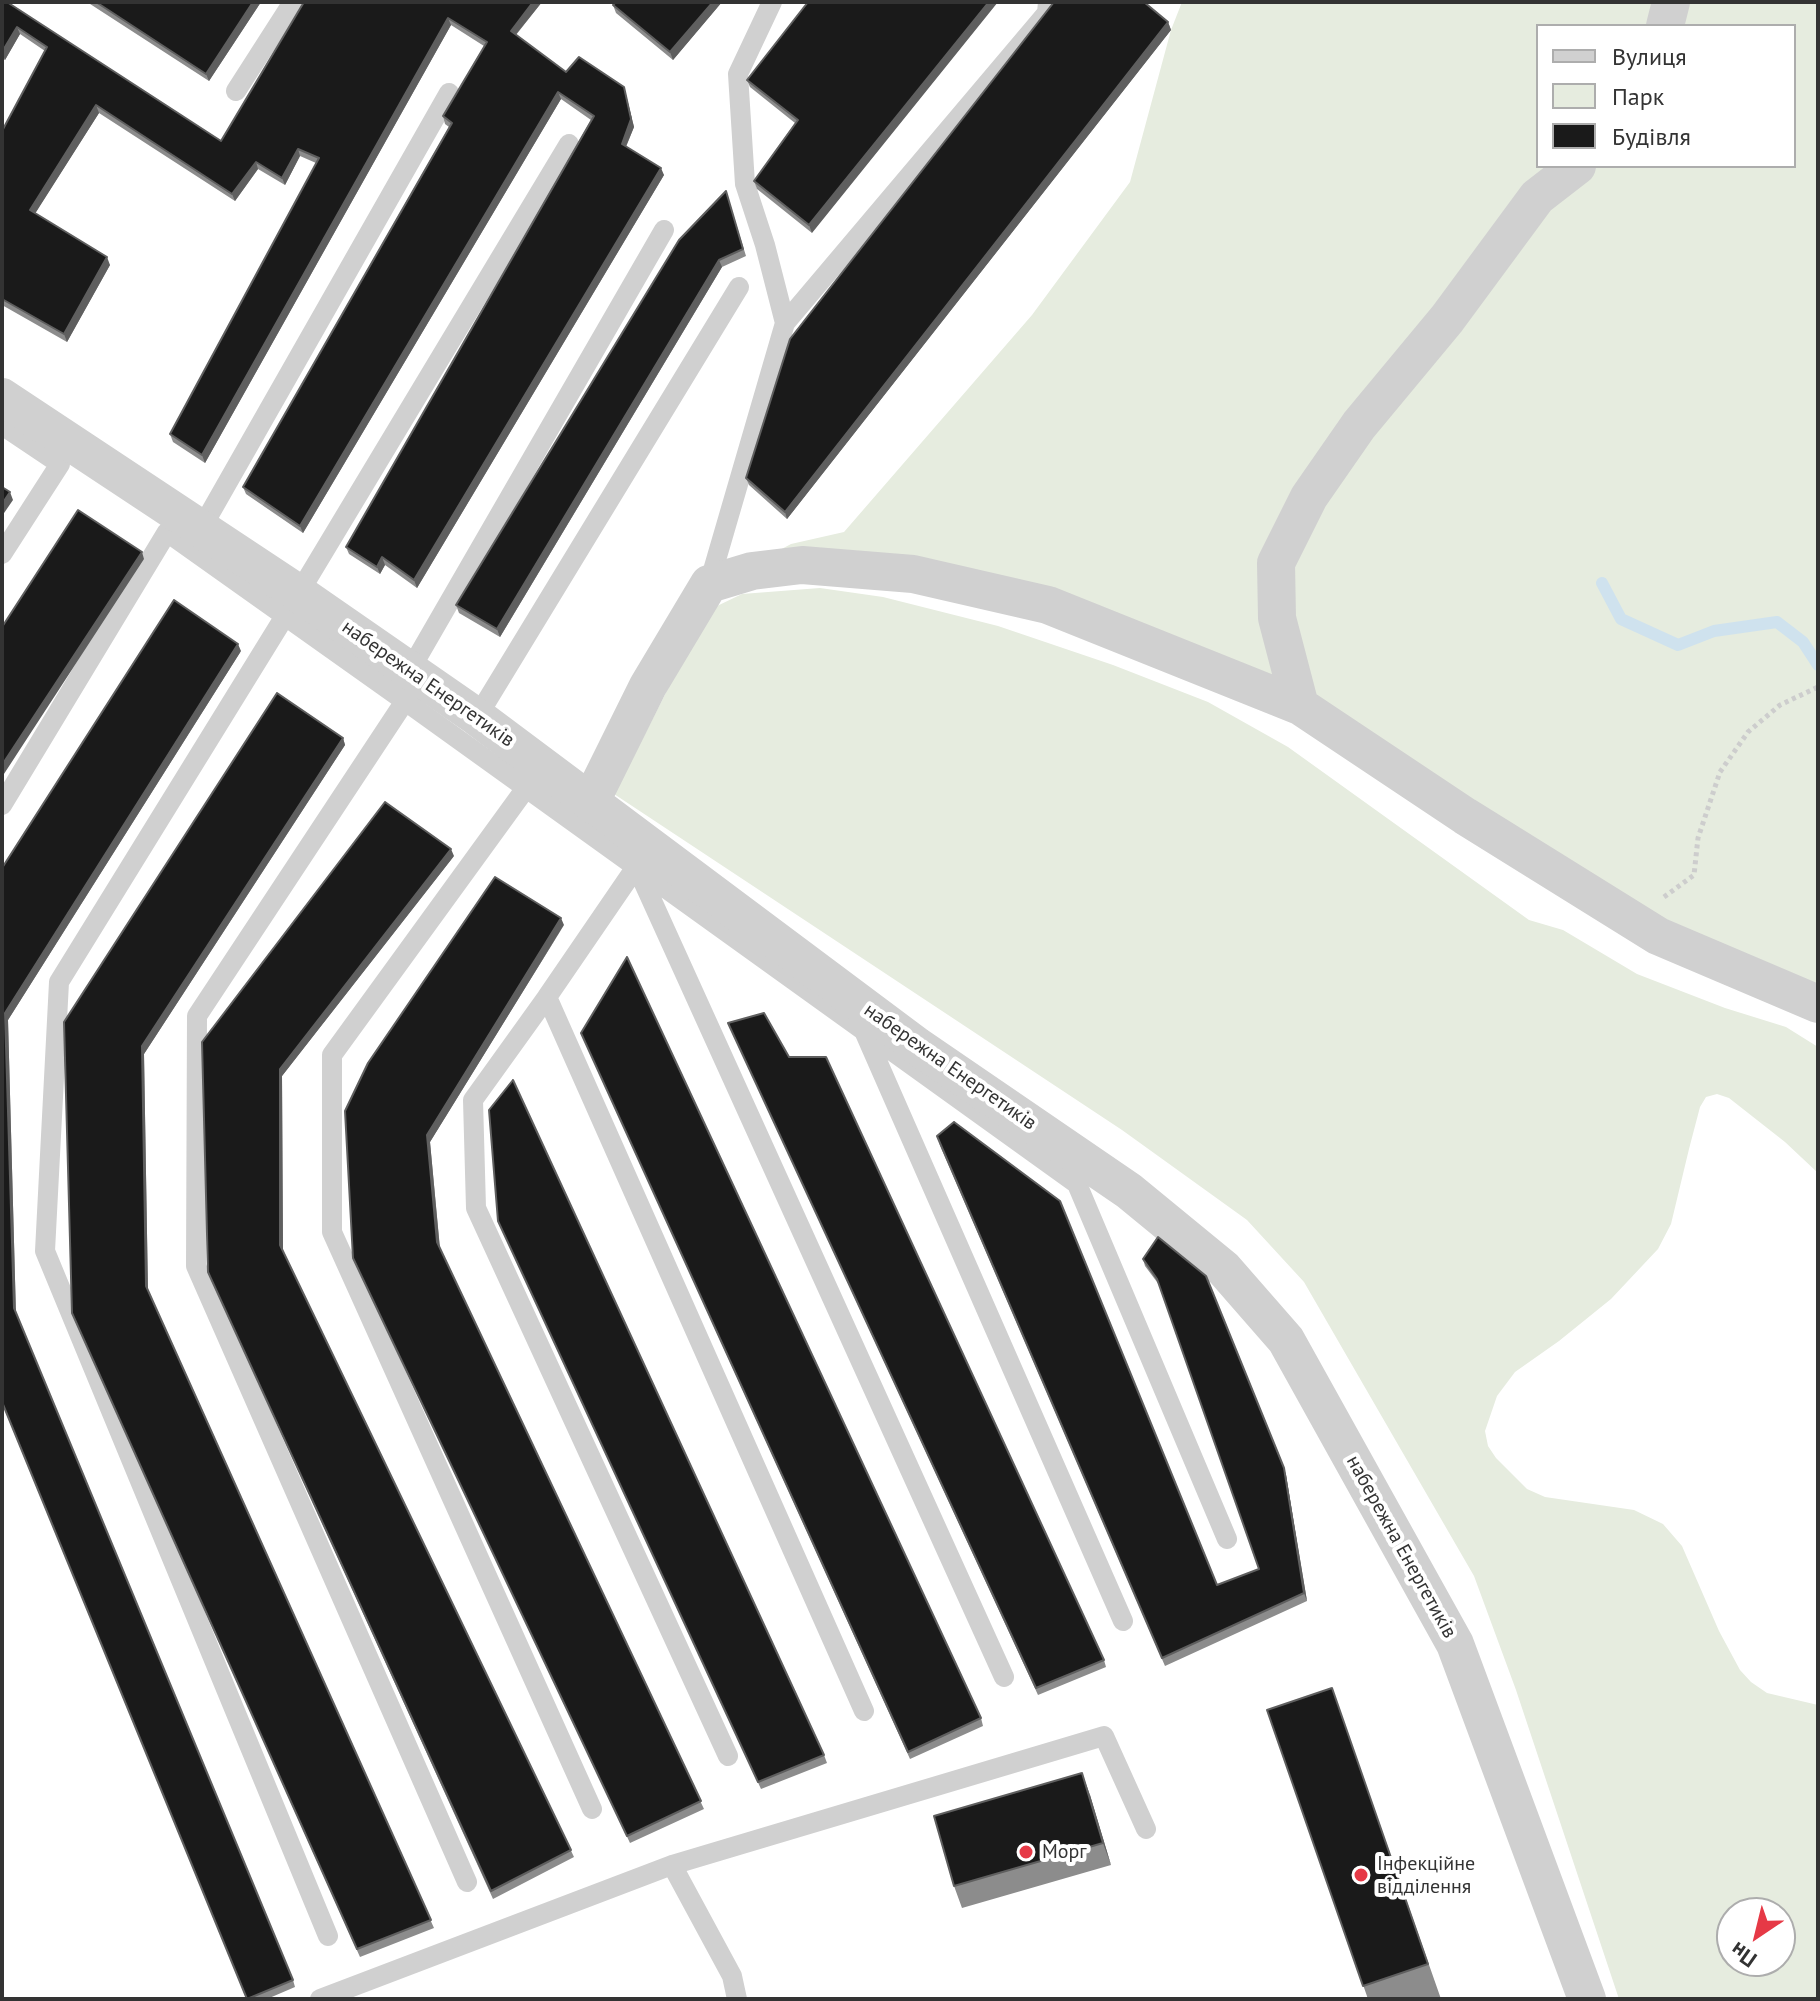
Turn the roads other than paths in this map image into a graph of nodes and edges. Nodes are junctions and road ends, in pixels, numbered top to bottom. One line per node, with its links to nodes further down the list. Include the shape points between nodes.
1 (293, 2): 6 (lane)
2 (772, 2): 12 (lane, via 738,74 745,184)
3 (1048, 2): 12 (lane, via 1047,13)
4 (1671, 2): 5 (street)
5 (1666, 24)
6 (236, 91)
7 (449, 93): 15 (lane)
8 (569, 144): 18 (lane)
9 (1574, 168): 20 (street, via 1537,197 1309,497 1276,563 1277,618)
10 (664, 230): 19 (lane)
11 (739, 287): 21 (lane)
12 (785, 323): 17 (lane)
13 (2, 397): 15 (street, набережна Енергетиків)
14 (2, 425): 16 (lane, via 60,464)
15 (201, 529): 18 (street, набережна Енергетиків)
16 (2, 554)
17 (709, 584): 20 (street, via 752,571 802,565 913,574 1048,605); 23 (street, via 648,686)
18 (291, 604): 19 (street, набережна Енергетиків); 24 (lane, via 167,532); 38 (lane, via 59,982 45,1251)
19 (408, 685): 21 (street, набережна Енергетиків); 22 (lane); 37 (lane, via 197,1016 196,1266)
20 (1300, 706): 27 (street, via 1658,936)
21 (477, 717): 23 (street, набережна Енергетиків)
22 (526, 788): 25 (lane); 34 (lane, via 332,1055 332,1232)
23 (591, 801): 41 (street, набережна Енергетиків, via 917,1046 1129,1191 1224,1269 1286,1340 1455,1644)
24 (2, 805)
25 (636, 867): 26 (lane); 28 (lane); 31 (lane)
26 (547, 997): 32 (lane); 33 (lane, via 473,1100 476,1208)
27 (1818, 1004)
28 (864, 1031): 29 (lane, via 1077,1184); 30 (lane)
29 (1227, 1539)
30 (1123, 1621)
31 (1004, 1677)
32 (864, 1711)
33 (728, 1756)
34 (592, 1809)
35 (1146, 1829): 36 (lane, via 1104,1736)
36 (672, 1865): 39 (lane); 40 (lane, via 732,1976)
37 (467, 1882)
38 (328, 1936)
39 (320, 1999)
40 (737, 1999)
41 (1587, 1999)

